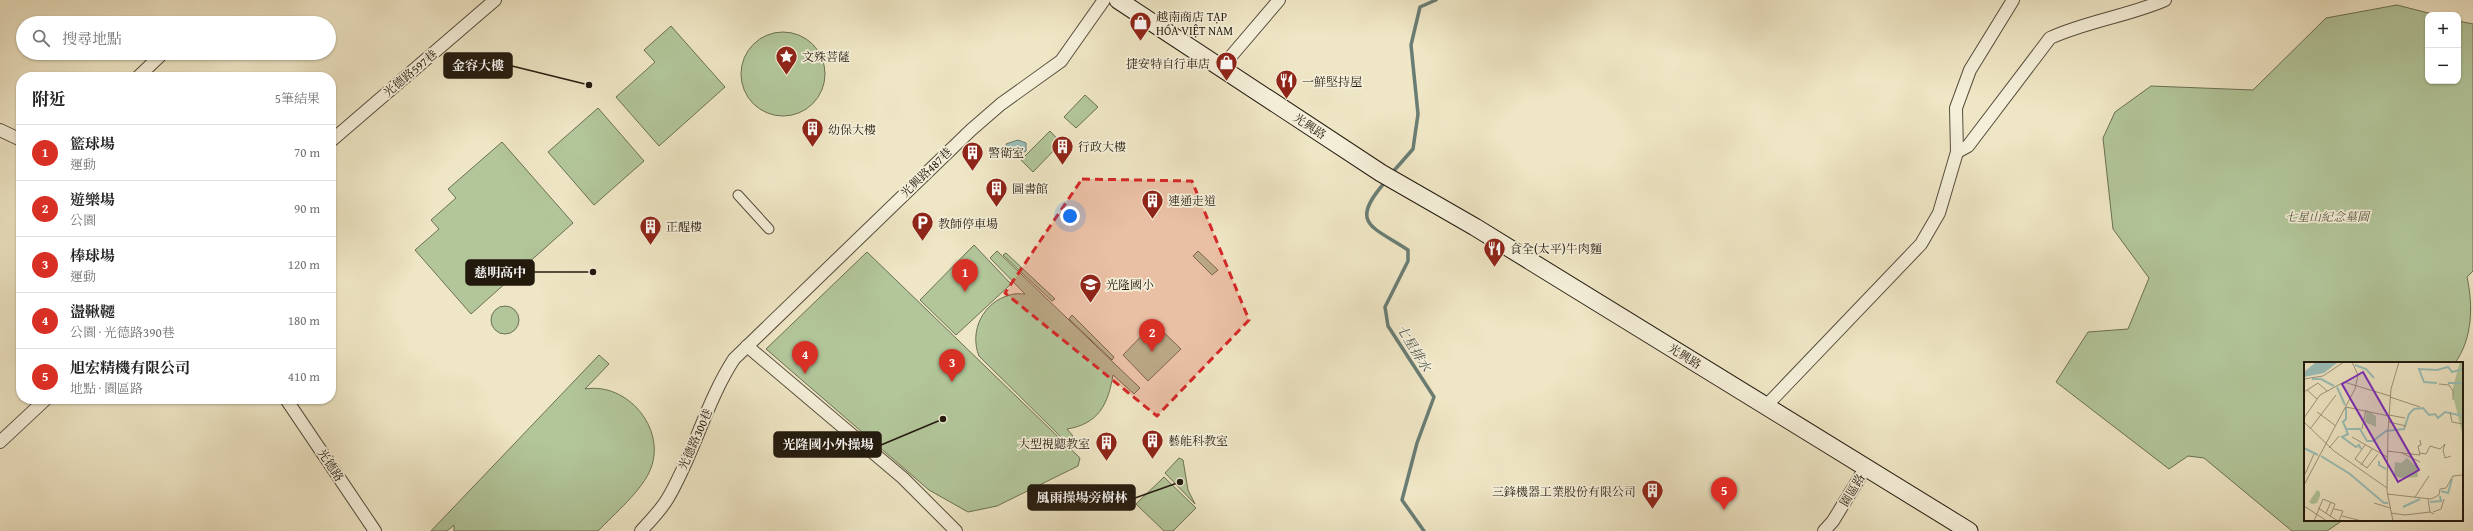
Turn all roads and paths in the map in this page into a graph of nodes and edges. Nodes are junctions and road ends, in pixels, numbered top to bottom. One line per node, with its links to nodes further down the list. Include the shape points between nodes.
1 (495, 0): 11 (street, 光德路597巷)
2 (1104, 0): 16 (street, 光興路487巷, via 1062,61 982,119)
3 (1118, 0): 8 (main road, 光興路)
4 (1279, 0): 8 (street)
5 (2013, 0): 13 (street, via 1970,70 1958,102)
6 (2165, 0): 13 (street, via 2140,10 2070,29 2050,38 1968,146)
7 (156, 60): 9 (street)
8 (1221, 68): 19 (main road, 光興路, via 1381,173)
9 (143, 72)
10 (0, 130): 12 (street)
11 (336, 137)
12 (16, 138)
13 (1957, 152): 19 (street, via 1940,213 1921,244)
14 (738, 195): 15 (street)
15 (769, 229)
16 (747, 346): 23 (street, 光德路300巷, via 725,373 668,498); 24 (street, via 903,478)
17 (41, 404): 20 (street)
18 (289, 404): 22 (street, 光德路)
19 (1766, 406): 21 (main road, 光興路)
20 (0, 442)
21 (1866, 467): 25 (street, 園區路, via 1833,521); 26 (main road, 光興路)
22 (375, 531)
23 (641, 531)
24 (956, 531)
25 (1824, 531)
26 (1969, 531)

